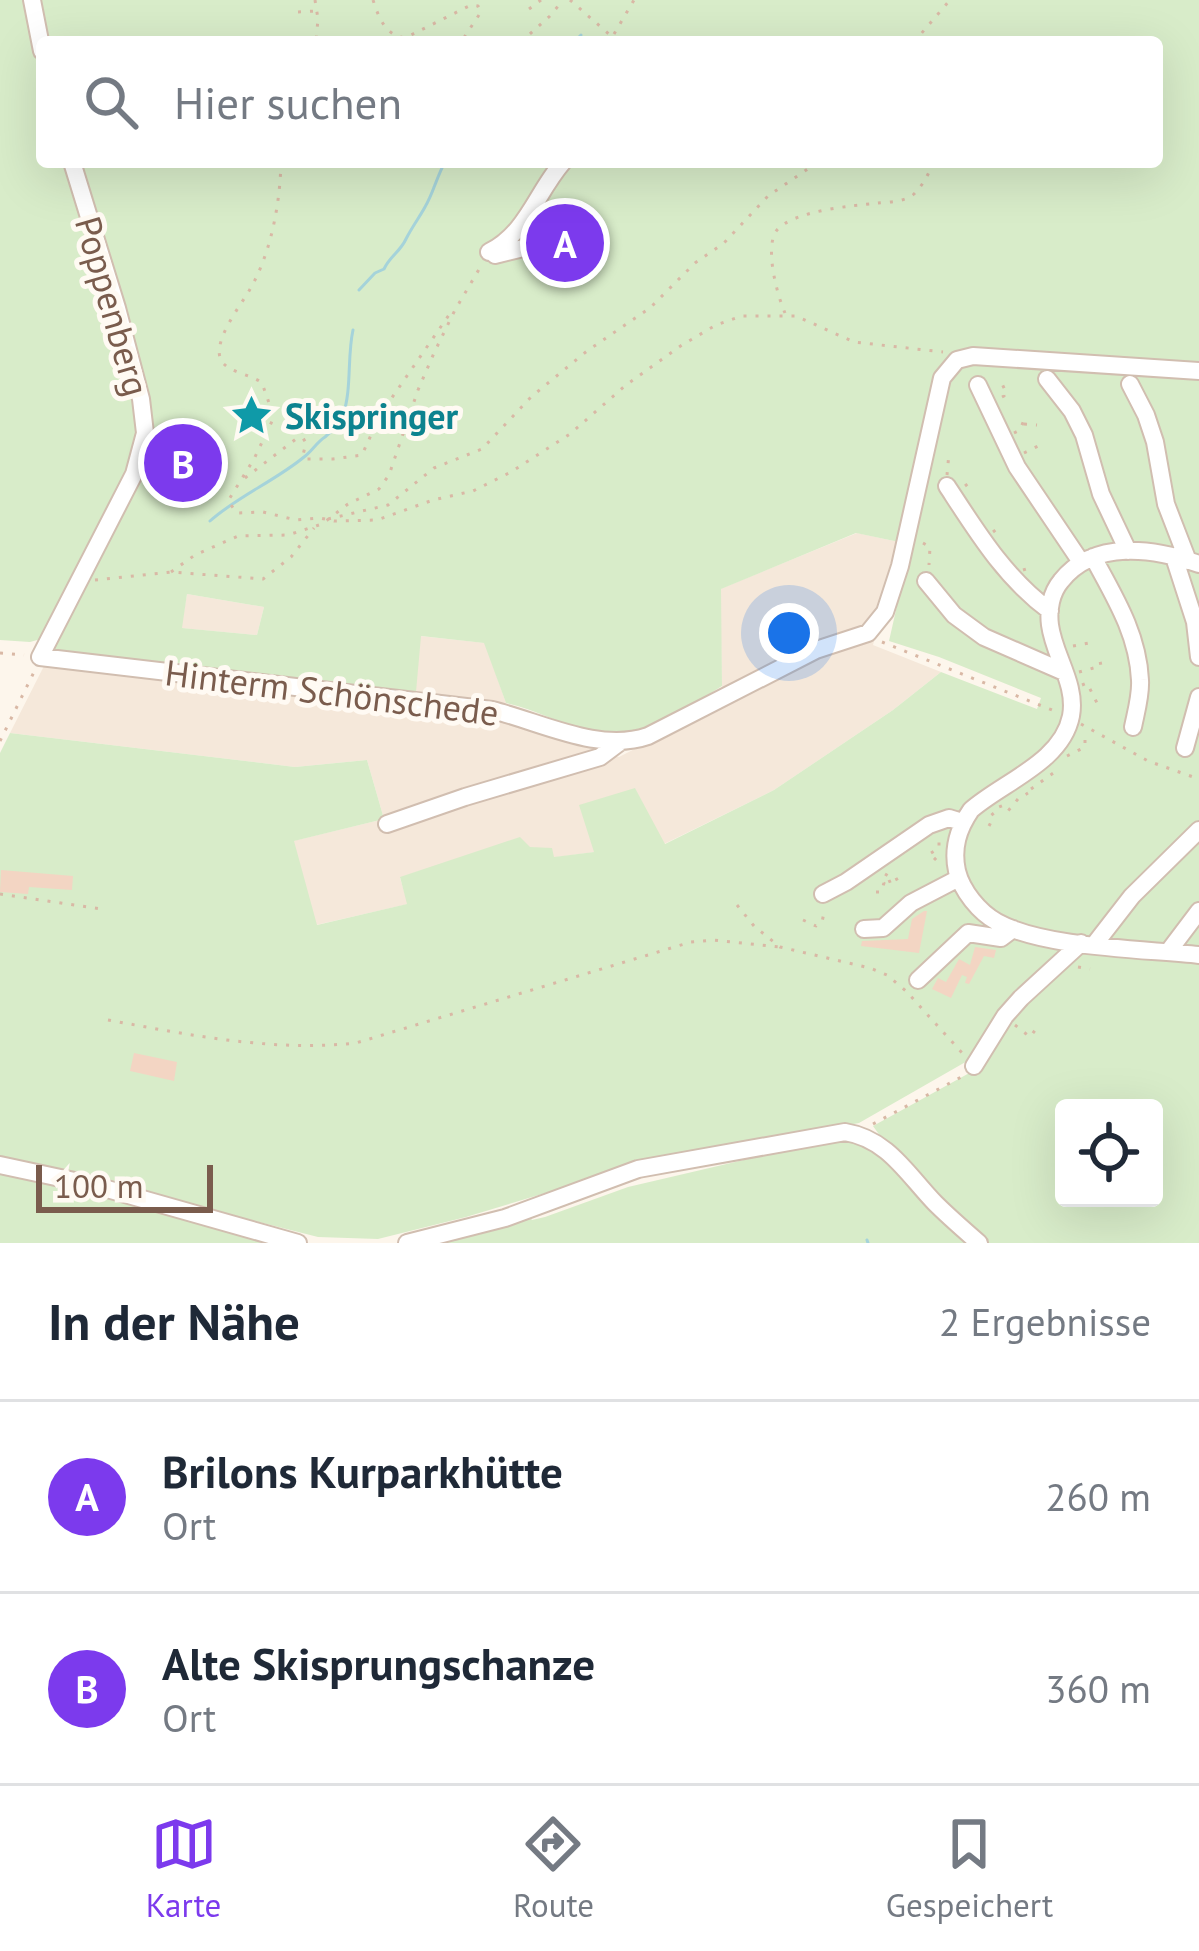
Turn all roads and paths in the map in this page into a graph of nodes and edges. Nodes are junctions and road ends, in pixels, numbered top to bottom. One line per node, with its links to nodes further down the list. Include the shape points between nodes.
1 (32, 0): 12 (street)
2 (315, 0): 10 (path)
3 (373, 0): 14 (path)
4 (541, 0): 9 (path)
5 (563, 0): 17 (path)
6 (570, 0): 18 (path)
7 (950, 0): 19 (path)
8 (631, 2): 18 (path)
9 (529, 9)
10 (318, 11): 11 (path); 13 (path)
11 (298, 12)
12 (39, 36)
13 (316, 36)
14 (396, 36)
15 (409, 36): 16 (path, via 478,6)
16 (465, 36)
17 (528, 36)
18 (613, 36)
19 (919, 36)
20 (74, 168): 44 (street, Poppenberg, via 145,416)
21 (281, 168): 37 (path, via 258,273 219,353 262,382)
22 (558, 168): 26 (street, via 519,230)
23 (809, 168): 47 (path, via 768,196 657,302 531,397 482,448 434,469 388,505)
24 (931, 168): 28 (path, via 911,196 821,211 777,230 773,273)
25 (548, 242): 26 (street)
26 (489, 252): 27 (path)
27 (454, 310): 45 (path, via 362,454 304,457 306,443 296,440); 47 (path, via 386,482)
28 (785, 315): 29 (path, via 854,342); 47 (path, via 742,316 698,335 563,438 473,491 386,519)
29 (968, 356): 30 (street); 57 (street, via 942,378 892,597)
30 (1199, 371)
31 (1047, 379): 50 (street, via 1084,435)
32 (1011, 383): 35 (path)
33 (1130, 384): 52 (street)
34 (978, 385): 35 (street)
35 (987, 404): 41 (street)
36 (264, 408): 37 (path, via 256,412 260,419)
37 (272, 412): 45 (path)
38 (1026, 416): 39 (path)
39 (1022, 424): 40 (path); 41 (path)
40 (1037, 425)
41 (1002, 438): 51 (street, via 1033,494)
42 (949, 453): 46 (path)
43 (180, 466): 44 (path, via 156,480)
44 (132, 478): 55 (street, Poppenberg)
45 (243, 479): 47 (path, via 228,501 234,511)
46 (947, 486): 56 (street, via 984,544)
47 (327, 520): 48 (path)
48 (315, 526): 53 (path, via 238,536); 53 (path, via 263,579)
49 (923, 543): 54 (path, via 930,547)
50 (1128, 551): 51 (street); 52 (street)
51 (1087, 560): 56 (street, via 1055,589); 67 (street, via 1124,614 1135,648)
52 (1187, 561): 62 (street)
53 (171, 572): 55 (path)
54 (926, 577): 64 (street, via 953,615 984,637)
55 (80, 579): 61 (street, Poppenberg)
56 (1050, 611): 64 (street)
57 (868, 633): 66 (path); 70 (street, Hinterm Schönschede)
58 (1089, 643): 59 (path)
59 (1066, 644)
60 (0, 653): 61 (path)
61 (40, 657): 69 (path); 70 (street, Hinterm Schönschede, via 492,710)
62 (1199, 657)
63 (1100, 661): 64 (path)
64 (1065, 673): 66 (street)
65 (1199, 697): 71 (street)
66 (1071, 718): 74 (path); 75 (street, via 1047,755)
67 (1133, 727)
68 (1084, 740): 72 (path)
69 (0, 741)
70 (620, 742): 77 (street, Hinterm Schönschede, via 600,757)
71 (1185, 748)
72 (1061, 760)
73 (1059, 769): 75 (path, via 1010,810)
74 (1199, 779)
75 (991, 801): 76 (street); 78 (path)
76 (962, 823): 82 (street, via 940,819); 84 (street)
77 (387, 824)
78 (989, 826)
79 (1199, 830): 96 (street)
80 (938, 838): 81 (path)
81 (934, 860)
82 (877, 870): 85 (path); 86 (path); 89 (street)
83 (903, 873): 85 (path)
84 (958, 878): 94 (street, via 883,928); 95 (street, via 984,914)
85 (891, 879): 86 (path, via 892,890)
86 (884, 887): 87 (path)
87 (876, 892)
88 (0, 894): 91 (path)
89 (823, 894): 93 (path, via 822,922)
90 (737, 904): 97 (path)
91 (101, 909)
92 (1199, 911): 98 (street)
93 (802, 920)
94 (863, 928)
95 (1013, 929): 96 (street); 100 (street, via 1001,938 968,933)
96 (1088, 944): 98 (street); 101 (street)
97 (780, 947): 102 (path, via 691,942 356,1043 230,1042); 104 (path, via 887,976)
98 (1168, 952): 99 (street)
99 (1199, 955)
100 (918, 980)
101 (1005, 1016): 103 (path, via 1030,1036); 104 (street)
102 (108, 1020)
103 (1036, 1029)
104 (974, 1066): 105 (path)
105 (856, 1134): 108 (street, via 647,1167); 109 (street, via 890,1152)
106 (0, 1165): 107 (street)
107 (298, 1243)
108 (407, 1243)
109 (979, 1243)

